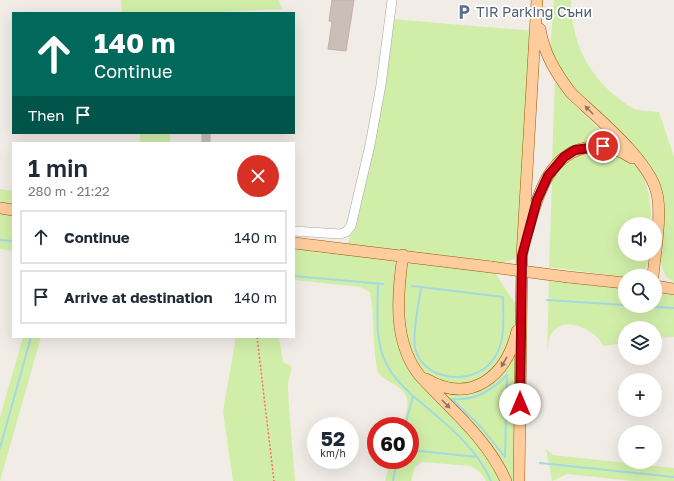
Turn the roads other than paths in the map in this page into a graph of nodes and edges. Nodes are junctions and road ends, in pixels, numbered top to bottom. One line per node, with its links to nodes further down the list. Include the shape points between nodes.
1 (392, 0): 6 (street, via 380,92 351,226 340,234)
2 (536, 2): 3 (main road, one-way to 2, via 572,93 559,76 542,43); 9 (main road)
3 (646, 168): 9 (main road, via 617,150 603,146 575,150 564,157 541,188); 10 (main road, via 657,193 659,206)
4 (0, 208): 5 (main road)
5 (12, 210)
6 (295, 231)
7 (295, 243): 8 (main road)
8 (403, 256): 11 (main road, bridge); 15 (main road, via 400,274 399,330 411,366)
9 (522, 256): 14 (main road)
10 (654, 269)
11 (618, 282)
12 (662, 287): 13 (main road)
13 (674, 289)
14 (521, 312): 15 (main road, one-way to 15, via 515,339 504,364 489,380 472,387 451,388 436,385); 17 (main road)
15 (420, 376): 16 (main road, one-way to 16, via 484,442)
16 (506, 481)
17 (520, 481)

